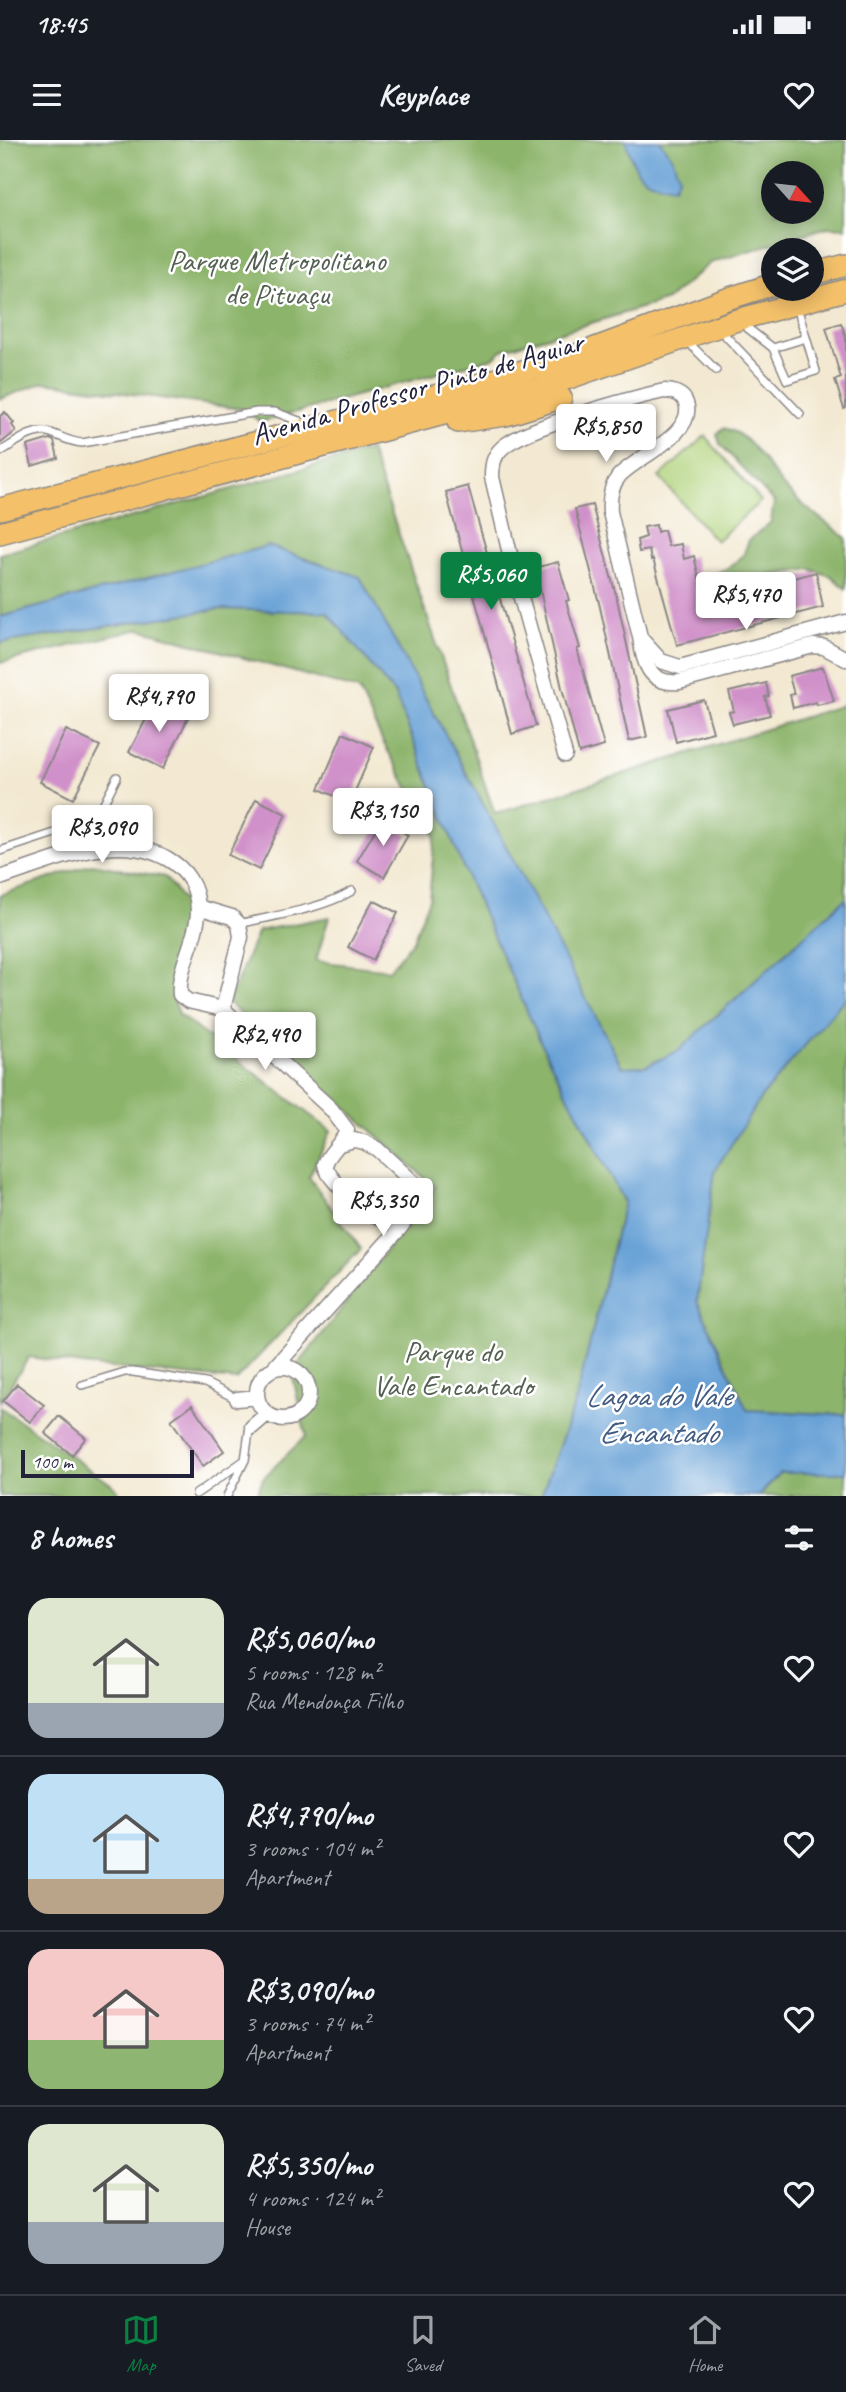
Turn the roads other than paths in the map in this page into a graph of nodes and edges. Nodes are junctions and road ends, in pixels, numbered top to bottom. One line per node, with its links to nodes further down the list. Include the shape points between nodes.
1 (846, 265): 2 (main road)
2 (824, 271)
3 (761, 290): 11 (main road, Avenida Professor Pinto de Aguiar)
4 (846, 290): 5 (main road, Avenida Professor Pinto de Aguiar)
5 (795, 303): 6 (main road, Avenida Professor Pinto de Aguiar); 8 (lane)
6 (727, 323): 7 (main road, Avenida Professor Pinto de Aguiar); 9 (lane); 12 (lane, via 726,338)
7 (685, 338): 10 (lane); 11 (main road, Avenida Professor Pinto de Aguiar)
8 (806, 338): 9 (lane); 9 (lane, via 816,371 787,380)
9 (773, 348)
10 (716, 370)
11 (553, 387): 13 (street); 14 (street); 15 (main road, Avenida Professor Pinto de Aguiar, via 484,383); 18 (main road, Avenida Professor Pinto de Aguiar, via 493,418 383,431 322,445)
12 (800, 414)
13 (570, 419): 14 (street); 20 (street, via 664,391 679,395 687,404 688,414 678,431 622,472 609,499)
14 (547, 426): 22 (street, via 500,449 492,477)
15 (314, 427): 16 (lane, via 275,412 257,412 82,443 37,432); 17 (main road, Avenida Professor Pinto de Aguiar)
16 (0, 452)
17 (1, 508)
18 (0, 533)
19 (846, 622): 20 (street, via 680,667 661,662)
20 (640, 637): 21 (street, via 650,671 669,683 813,646)
21 (846, 659)
22 (565, 755)
23 (117, 777): 24 (lane)
24 (90, 830): 25 (lane); 26 (lane, via 75,827)
25 (121, 847): 27 (street, via 91,850); 29 (street, via 162,856 185,871 196,890)
26 (0, 850)
27 (0, 878)
28 (352, 891): 30 (lane, via 319,905)
29 (198, 906): 30 (street, via 226,914); 31 (street, via 180,995)
30 (239, 924): 31 (street, via 240,944)
31 (223, 1009): 32 (street)
32 (331, 1109): 33 (street, via 347,1130); 34 (street, via 344,1114)
33 (339, 1144): 34 (street, via 359,1140); 35 (street, via 328,1157 325,1170)
34 (377, 1149): 36 (street, via 418,1189 419,1202)
35 (369, 1212): 36 (street, via 388,1222); 37 (street, via 380,1230)
36 (404, 1220): 37 (street)
37 (376, 1252): 38 (street)
38 (273, 1369): 40 (street, via 259,1383); 42 (street, via 299,1372 307,1382 309,1396 293,1417)
39 (82, 1385): 41 (lane, via 133,1373 205,1383)
40 (257, 1397): 41 (street); 42 (street)
41 (237, 1399)
42 (267, 1414): 43 (street)
43 (252, 1427): 44 (lane)
44 (246, 1460): 45 (lane); 46 (lane)
45 (196, 1494)
46 (227, 1496)

